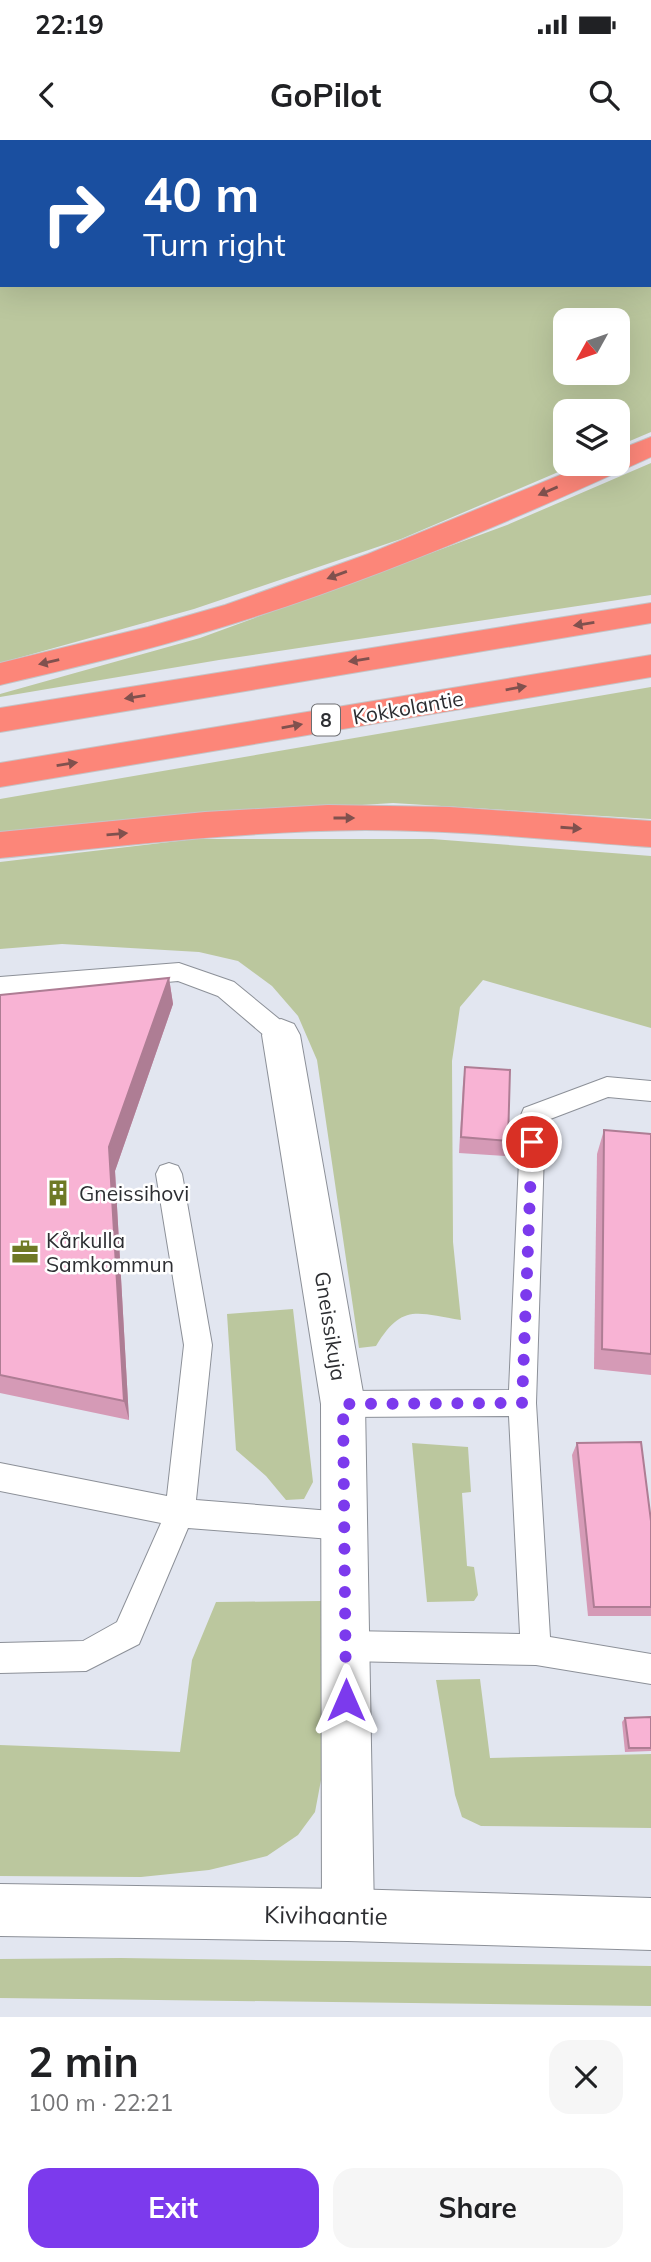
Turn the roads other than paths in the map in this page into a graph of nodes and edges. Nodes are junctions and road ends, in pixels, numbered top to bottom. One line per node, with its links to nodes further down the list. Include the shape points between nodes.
1 (651, 446): 2 (highway)
2 (630, 456)
3 (583, 476): 6 (highway, one-way to 6, via 437,538 236,612 144,640)
4 (651, 612): 7 (highway, one-way to 7)
5 (651, 666): 8 (highway, Kokkolantie / 8, one-way to 5)
6 (0, 674)
7 (0, 720)
8 (0, 775)
9 (651, 834): 10 (highway, one-way to 9, via 330,818 435,818)
10 (0, 845)
11 (0, 987): 12 (lane, via 179,972 226,989)
12 (281, 1035): 16 (street, Gneissikuja)
13 (651, 1091): 15 (lane, via 607,1087 533,1115)
14 (169, 1174): 18 (lane, via 198,1345)
15 (522, 1403): 16 (lane); 21 (lane)
16 (343, 1404): 19 (street, Gneissikuja)
17 (0, 1477): 18 (lane)
18 (180, 1513): 19 (lane); 22 (lane, via 128,1633 86,1656)
19 (344, 1526): 20 (street, Gneissikuja)
20 (346, 1646): 21 (lane); 25 (street, Gneissikuja)
21 (536, 1650): 23 (lane)
22 (0, 1658)
23 (651, 1669)
24 (0, 1910): 25 (street, Kivihaantie)
25 (348, 1915): 26 (street, Kivihaantie)
26 (651, 1924)

